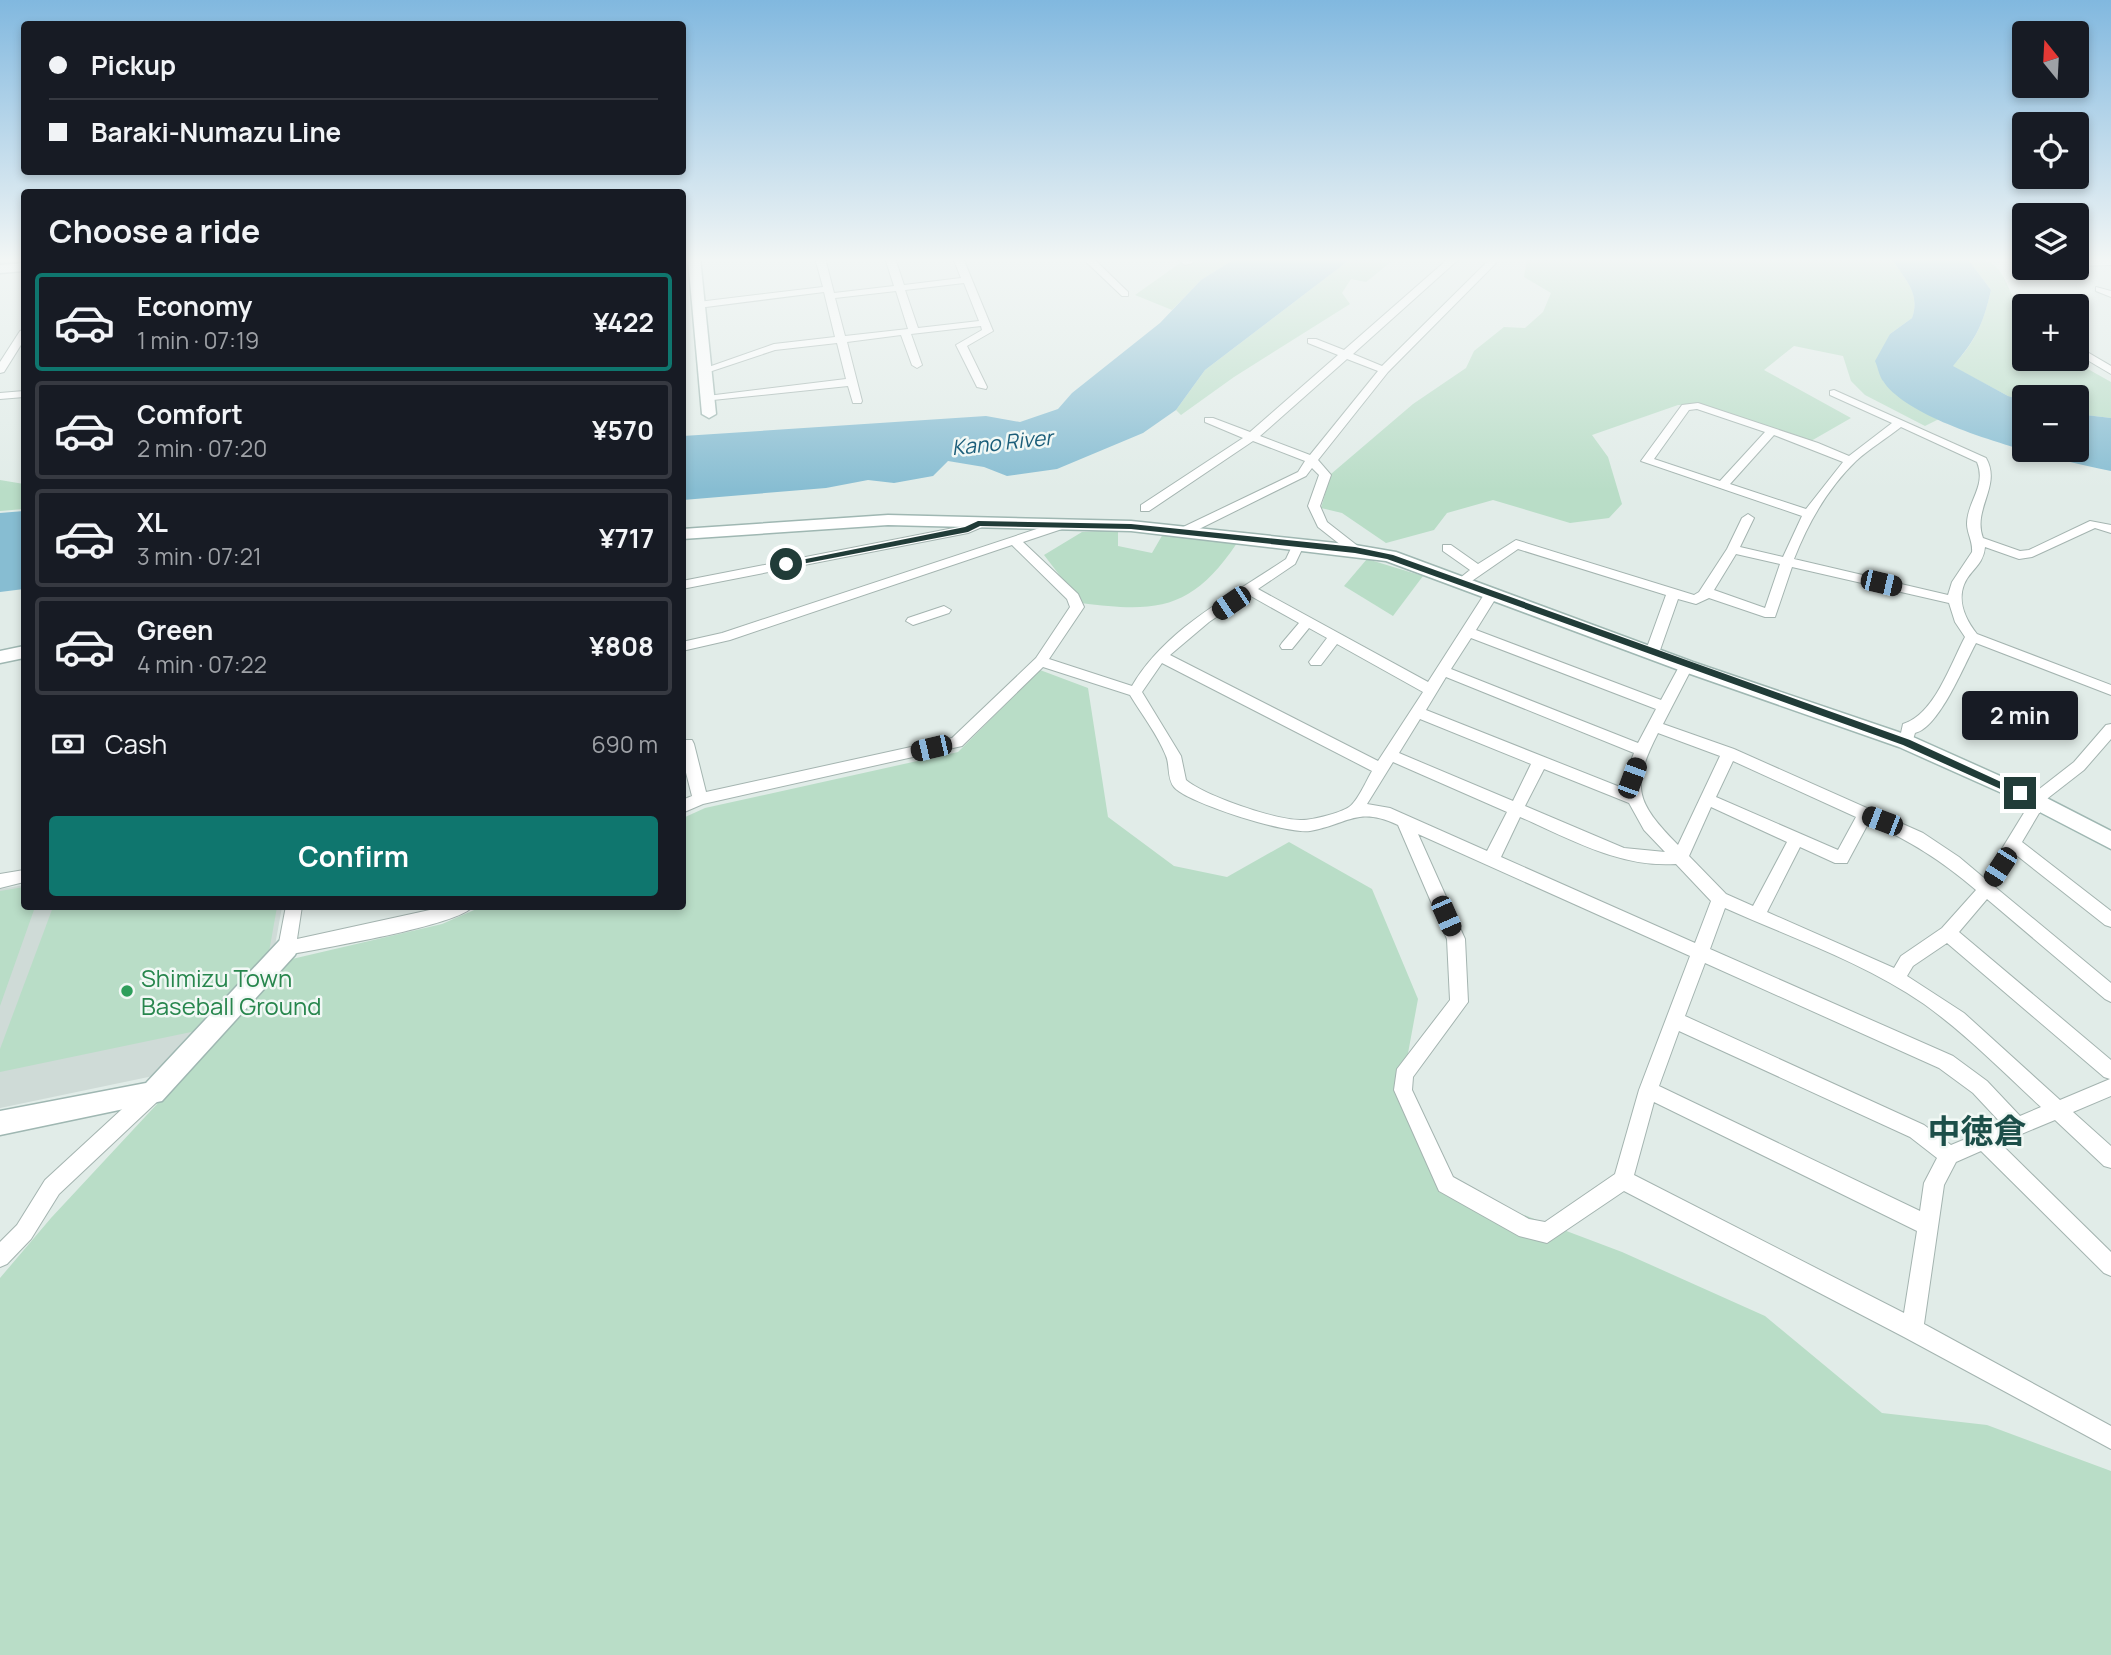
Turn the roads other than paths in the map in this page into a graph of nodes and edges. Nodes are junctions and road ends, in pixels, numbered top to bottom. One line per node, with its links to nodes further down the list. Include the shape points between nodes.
1 (701, 335): 15 (main road)
2 (841, 335): 9 (street)
3 (883, 335): 9 (street)
4 (911, 335): 13 (street)
5 (980, 335): 19 (street, via 961,345)
6 (1367, 335): 11 (street)
7 (1416, 335): 16 (street)
8 (21, 340): 14 (street)
9 (842, 340): 15 (street, via 774,347); 18 (street)
10 (1312, 341): 11 (street)
11 (1345, 354): 16 (street); 28 (street)
12 (2089, 357): 17 (street)
13 (917, 365)
14 (0, 370)
15 (705, 370): 24 (main road)
16 (1384, 370): 29 (street)
17 (2111, 371)
18 (852, 382): 23 (street); 24 (street)
19 (982, 387)
20 (1834, 393): 26 (street)
21 (21, 394): 22 (street)
22 (0, 397)
23 (857, 401)
24 (708, 407)
25 (1209, 420): 28 (street)
26 (1898, 424): 30 (street); 40 (street, via 1982,460 1988,470 1987,485 1972,529)
27 (1772, 432): 30 (street); 31 (street); 31 (street, via 1698,406 1686,407 1647,461)
28 (1252, 437): 29 (street); 32 (street)
29 (1312, 460): 38 (street, via 1303,474); 44 (street, via 1325,475 1314,506 1322,524)
30 (1850, 460): 33 (street)
31 (1723, 486): 33 (street)
32 (1146, 508)
33 (1808, 514): 46 (street)
34 (1748, 517): 45 (street)
35 (978, 524): 36 (main road); 39 (main road, via 846,521); 49 (street)
36 (1061, 525): 38 (main road); 41 (street)
37 (2111, 529): 40 (street, via 2094,524 2019,555)
38 (1183, 532): 42 (main road)
39 (686, 534)
40 (1980, 541): 54 (street, via 1978,556 1961,576)
41 (1016, 542): 61 (street); 67 (street, via 1073,597 1077,607)
42 (1298, 545): 44 (main road); 50 (street, via 1291,561)
43 (1447, 548): 47 (street)
44 (1355, 550): 48 (main road, via 1390,556)
45 (1733, 550): 46 (street); 51 (street)
46 (1785, 560): 51 (street, via 1770,614); 54 (street)
47 (1478, 570): 48 (street); 53 (street, via 1517,544)
48 (1461, 582): 52 (main road)
49 (686, 584)
50 (1250, 590): 57 (street); 65 (street)
51 (1706, 592): 53 (street, via 1696,600)
52 (1492, 593): 58 (street); 64 (main road)
53 (1673, 595): 64 (street)
54 (1953, 600): 60 (street, via 1961,624)
55 (944, 610): 56 (street)
56 (913, 621)
57 (1307, 622): 59 (street); 62 (street)
58 (1469, 632): 70 (street); 74 (street)
59 (1335, 637): 68 (street); 71 (street)
60 (1972, 637): 72 (street); 78 (street, via 1937,704 1916,728 1908,728)
61 (686, 646)
62 (1287, 646)
63 (21, 653): 66 (main road)
64 (1652, 653): 69 (main road)
65 (1160, 656): 73 (street); 84 (street)
66 (0, 657)
67 (1041, 661): 73 (street); 85 (street, via 957,742)
68 (1316, 662)
69 (1686, 666): 74 (street); 78 (main road)
70 (1444, 671): 71 (street); 80 (street)
71 (1431, 690): 75 (street)
72 (2111, 690)
73 (1135, 692): 90 (street, via 1174,756 1179,783 1190,792 1296,826)
74 (1664, 707): 76 (street)
75 (1418, 712): 82 (street); 83 (street)
76 (1654, 726): 80 (street); 81 (street)
77 (2111, 729): 88 (street, via 2079,766)
78 (1906, 742): 88 (main road)
79 (686, 744): 85 (street)
80 (1642, 750): 86 (street, via 1632,778)
81 (1729, 753): 87 (street); 92 (street)
82 (1390, 755): 84 (street); 91 (street)
83 (1540, 761): 86 (street); 91 (street)
84 (1381, 769): 90 (street)
85 (700, 799): 89 (street)
86 (1634, 799): 97 (street, via 1650,826)
87 (1707, 799): 94 (street); 97 (street)
88 (2038, 802): 95 (main road); 96 (street)
89 (686, 805)
90 (1356, 809): 93 (street, via 1372,808)
91 (1516, 809): 97 (street, via 1622,854); 98 (street)
92 (1865, 815): 94 (street, via 1841,859); 101 (street, via 1917,837)
93 (1405, 823): 98 (street); 123 (street, via 1456,939 1459,1002 1404,1075 1403,1090 1446,1184 1526,1230 1548,1233)
94 (1796, 839): 105 (street)
95 (2111, 841)
96 (2015, 845): 101 (street); 106 (street)
97 (1680, 857): 102 (street)
98 (1490, 860): 109 (street)
99 (21, 877): 100 (street)
100 (0, 881)
101 (1985, 890): 107 (street); 111 (street)
102 (1720, 899): 105 (street); 109 (street)
103 (293, 910): 108 (street)
104 (457, 910): 108 (street)
105 (1757, 915): 110 (street)
106 (2111, 920)
107 (1948, 933): 110 (street, via 1907,961); 113 (street)
108 (287, 948): 116 (main road)
109 (1699, 952): 112 (street); 119 (street, via 1946,1062 1980,1087)
110 (1898, 977): 117 (street, via 1958,1019)
111 (2111, 994)
112 (1674, 1020): 115 (street); 121 (street, via 1917,1131)
113 (2111, 1071)
114 (2111, 1087): 117 (street)
115 (1648, 1090): 123 (street); 124 (street)
116 (153, 1093): 118 (main road); 125 (street, via 52,1187 24,1232)
117 (2058, 1110): 119 (street); 122 (street)
118 (0, 1123)
119 (2017, 1126): 120 (street)
120 (1983, 1140): 121 (street); 126 (street)
121 (1949, 1155): 124 (street, via 1934,1183)
122 (2111, 1158)
123 (1623, 1180): 127 (street)
124 (1926, 1225): 127 (street)
125 (0, 1258)
126 (2111, 1266)
127 (1912, 1329): 128 (street)
128 (2111, 1438)

